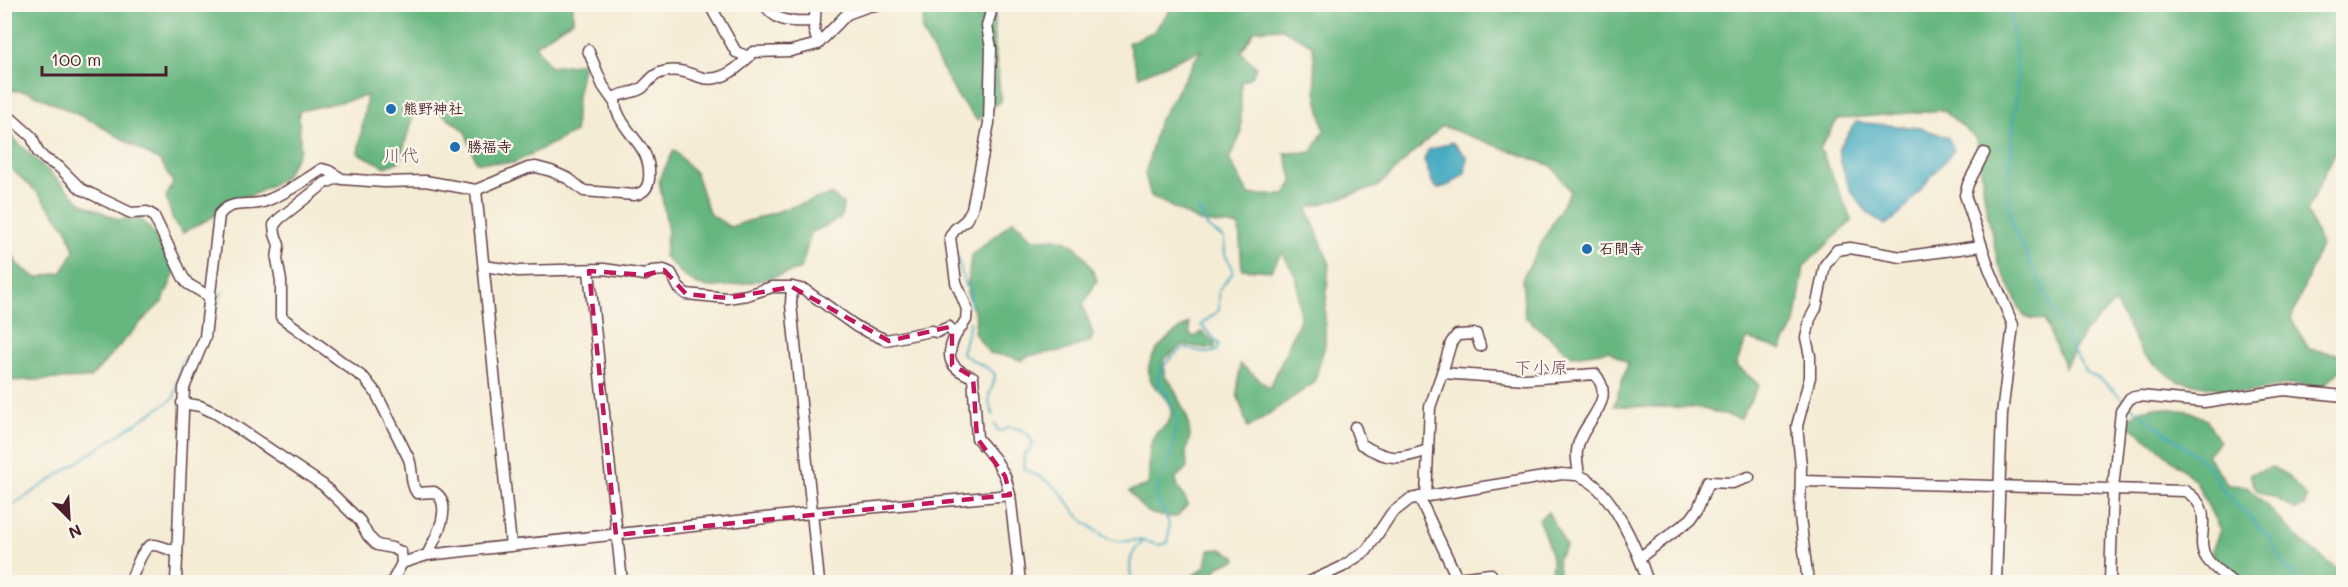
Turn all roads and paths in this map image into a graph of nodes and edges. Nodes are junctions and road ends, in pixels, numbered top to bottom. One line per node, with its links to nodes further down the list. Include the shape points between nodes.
1 (707, 4): 9 (street, via 736,52)
2 (764, 4): 6 (street, via 783,21)
3 (816, 4): 6 (street)
4 (884, 4): 7 (street, via 848,14)
5 (993, 4): 20 (street, via 987,26 991,48 989,123 972,210 950,237 956,282 967,309 966,320)
6 (815, 21): 7 (street)
7 (818, 44): 9 (street, via 791,51 761,50)
8 (588, 50): 10 (street)
9 (749, 57): 10 (street, via 729,73 710,78 669,70 653,76 639,90 615,97)
10 (615, 103): 14 (street, via 649,162 648,184 641,193 584,191 569,179 536,167)
11 (4, 112): 19 (street, via 32,137 45,159 81,189 131,213 147,212 154,216 183,277)
12 (1983, 153): 15 (street, via 1965,195)
13 (338, 178): 14 (street, via 425,181); 19 (street, via 321,169 261,203 240,203 222,210); 38 (street, via 325,183 274,225 279,245 281,317 365,379 409,459 414,489 417,493 434,492 441,498 441,528)
14 (476, 190): 16 (street)
15 (1981, 246): 29 (street, via 1901,257 1850,248 1831,255 1806,338 1810,377 1797,426); 30 (street, via 2013,326 2002,414)
16 (484, 266): 17 (street, via 518,271); 36 (street)
17 (589, 271): 18 (street, via 645,274 664,270 671,273 686,294 727,298 772,286); 35 (street)
18 (792, 286): 20 (street, via 805,290 857,327 886,340 949,327); 34 (street)
19 (210, 297): 24 (street, via 205,337 189,372)
20 (955, 336): 32 (street, via 950,346 952,365 957,372 973,377 977,438 1005,476)
21 (1480, 346): 22 (street, via 1476,334 1457,335)
22 (1442, 373): 26 (street, via 1430,407); 27 (street, via 1526,379 1595,374 1602,382 1603,402 1581,437 1577,451)
23 (2343, 396): 31 (street, via 2284,390 2204,402 2130,398 2121,411)
24 (182, 403): 37 (street); 40 (street, via 217,414 323,485 378,545 401,552)
25 (1355, 427): 26 (street, via 1361,444 1388,458 1406,458)
26 (1428, 450): 33 (street)
27 (1579, 475): 33 (street, via 1562,474); 39 (street, via 1594,483 1612,507)
28 (1749, 477): 39 (street, via 1732,483 1709,482 1691,519)
29 (1801, 481): 30 (street); 50 (street, via 1800,517)
30 (2000, 486): 31 (street); 51 (street)
31 (2113, 489): 52 (street); 53 (street, via 2185,491 2194,496 2204,521 2202,545 2206,559)
32 (1010, 495): 34 (street); 48 (street)
33 (1422, 497): 41 (street, via 1457,578); 42 (street, via 1410,499 1391,514 1367,550)
34 (811, 513): 35 (street); 47 (street)
35 (616, 535): 36 (street); 46 (street)
36 (511, 546): 38 (street)
37 (177, 552): 43 (street, via 149,546); 44 (street)
38 (427, 555): 40 (street)
39 (1639, 558): 49 (street)
40 (402, 563): 45 (street)
41 (1491, 574)
42 (1316, 581)
43 (130, 582)
44 (176, 582)
45 (392, 582)
46 (622, 582)
47 (819, 582)
48 (1020, 582)
49 (1648, 582)
50 (1808, 582)
51 (1996, 582)
52 (2110, 582)
53 (2232, 582)

